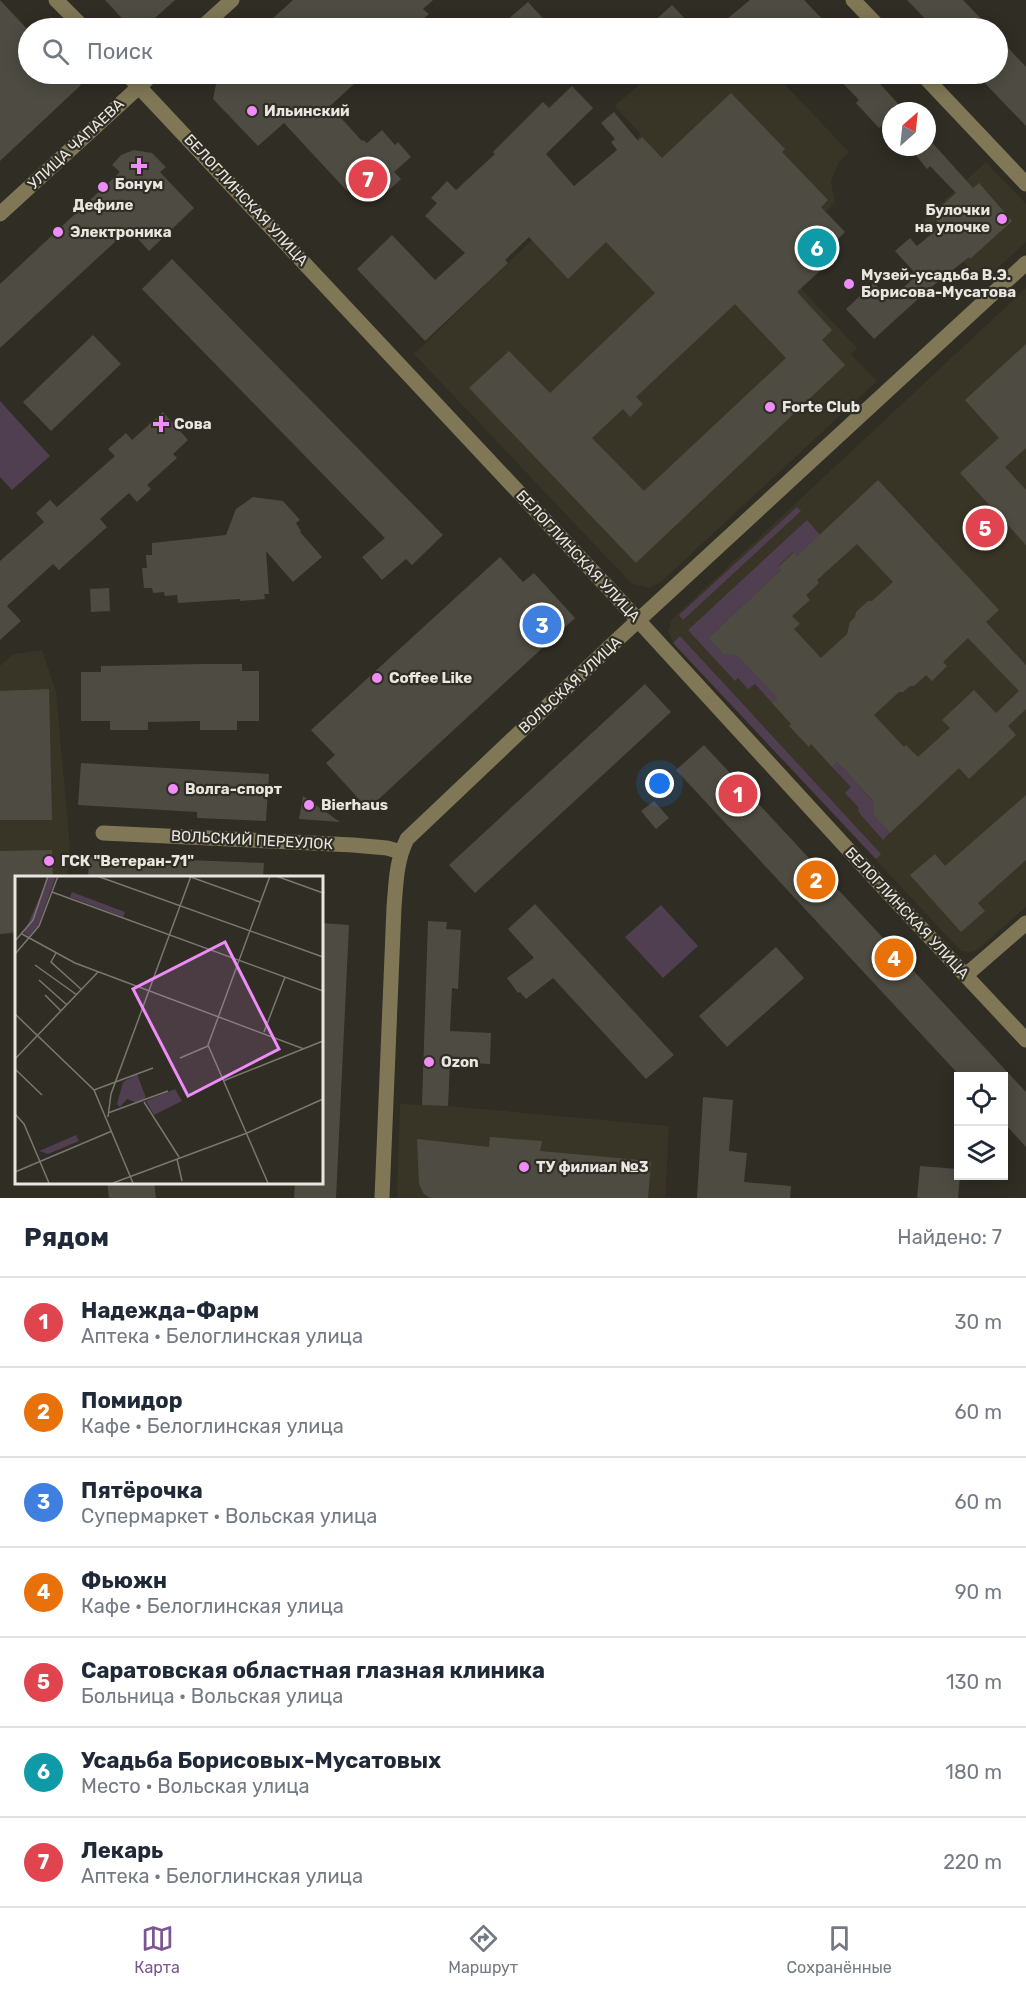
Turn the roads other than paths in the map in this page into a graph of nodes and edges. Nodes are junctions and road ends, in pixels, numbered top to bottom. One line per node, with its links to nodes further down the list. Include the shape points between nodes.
1 (56, 0): 4 (street)
2 (232, 0): 5 (street)
3 (853, 0): 6 (street)
4 (74, 18)
5 (212, 18)
6 (870, 18)
7 (931, 84): 9 (street)
8 (140, 86): 10 (street, УЛИЦА ЧАПАЕВА); 12 (street, БЕЛОГЛИНСКАЯ УЛИЦА)
9 (1026, 184)
10 (0, 214)
11 (1026, 263): 12 (street, ВОЛЬСКАЯ УЛИЦА)
12 (639, 621): 14 (street, ВОЛЬСКАЯ УЛИЦА, via 407,839); 16 (street, БЕЛОГЛИНСКАЯ УЛИЦА)
13 (103, 833): 14 (street, ВОЛЬСКИЙ ПЕРЕУЛОК, via 331,844)
14 (400, 852): 18 (street, via 394,907)
15 (1026, 923): 16 (street)
16 (966, 975): 17 (street, БЕЛОГЛИНСКАЯ УЛИЦА)
17 (1026, 1040)
18 (382, 1198)

